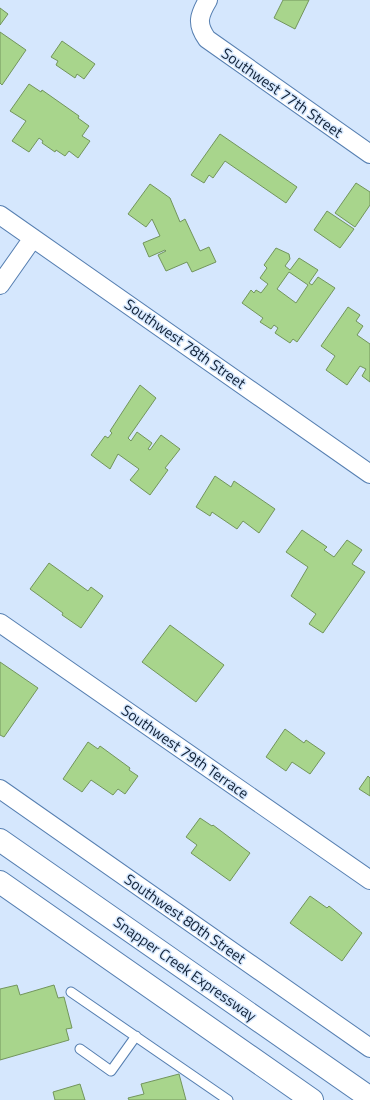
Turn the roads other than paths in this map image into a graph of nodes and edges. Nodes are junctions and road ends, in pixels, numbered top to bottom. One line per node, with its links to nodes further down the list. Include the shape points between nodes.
1 (208, 0): 2 (street, Southwest 77th Street, via 199,17 200,27 211,43)
2 (370, 154)
3 (0, 215): 4 (street, Southwest 78th Street)
4 (33, 238): 5 (street); 6 (street, Southwest 78th Street)
5 (0, 285)
6 (370, 474)
7 (0, 623): 10 (street, Southwest 79th Terrace)
8 (0, 789): 14 (street, Southwest 80th Street)
9 (0, 840): 16 (highway, Snapper Creek Expressway)
10 (370, 880)
11 (0, 882): 18 (highway)
12 (71, 992): 13 (lane)
13 (136, 1036): 15 (lane, via 111,1071); 17 (lane)
14 (370, 1048)
15 (80, 1049)
16 (370, 1098)
17 (228, 1100)
18 (312, 1100)

